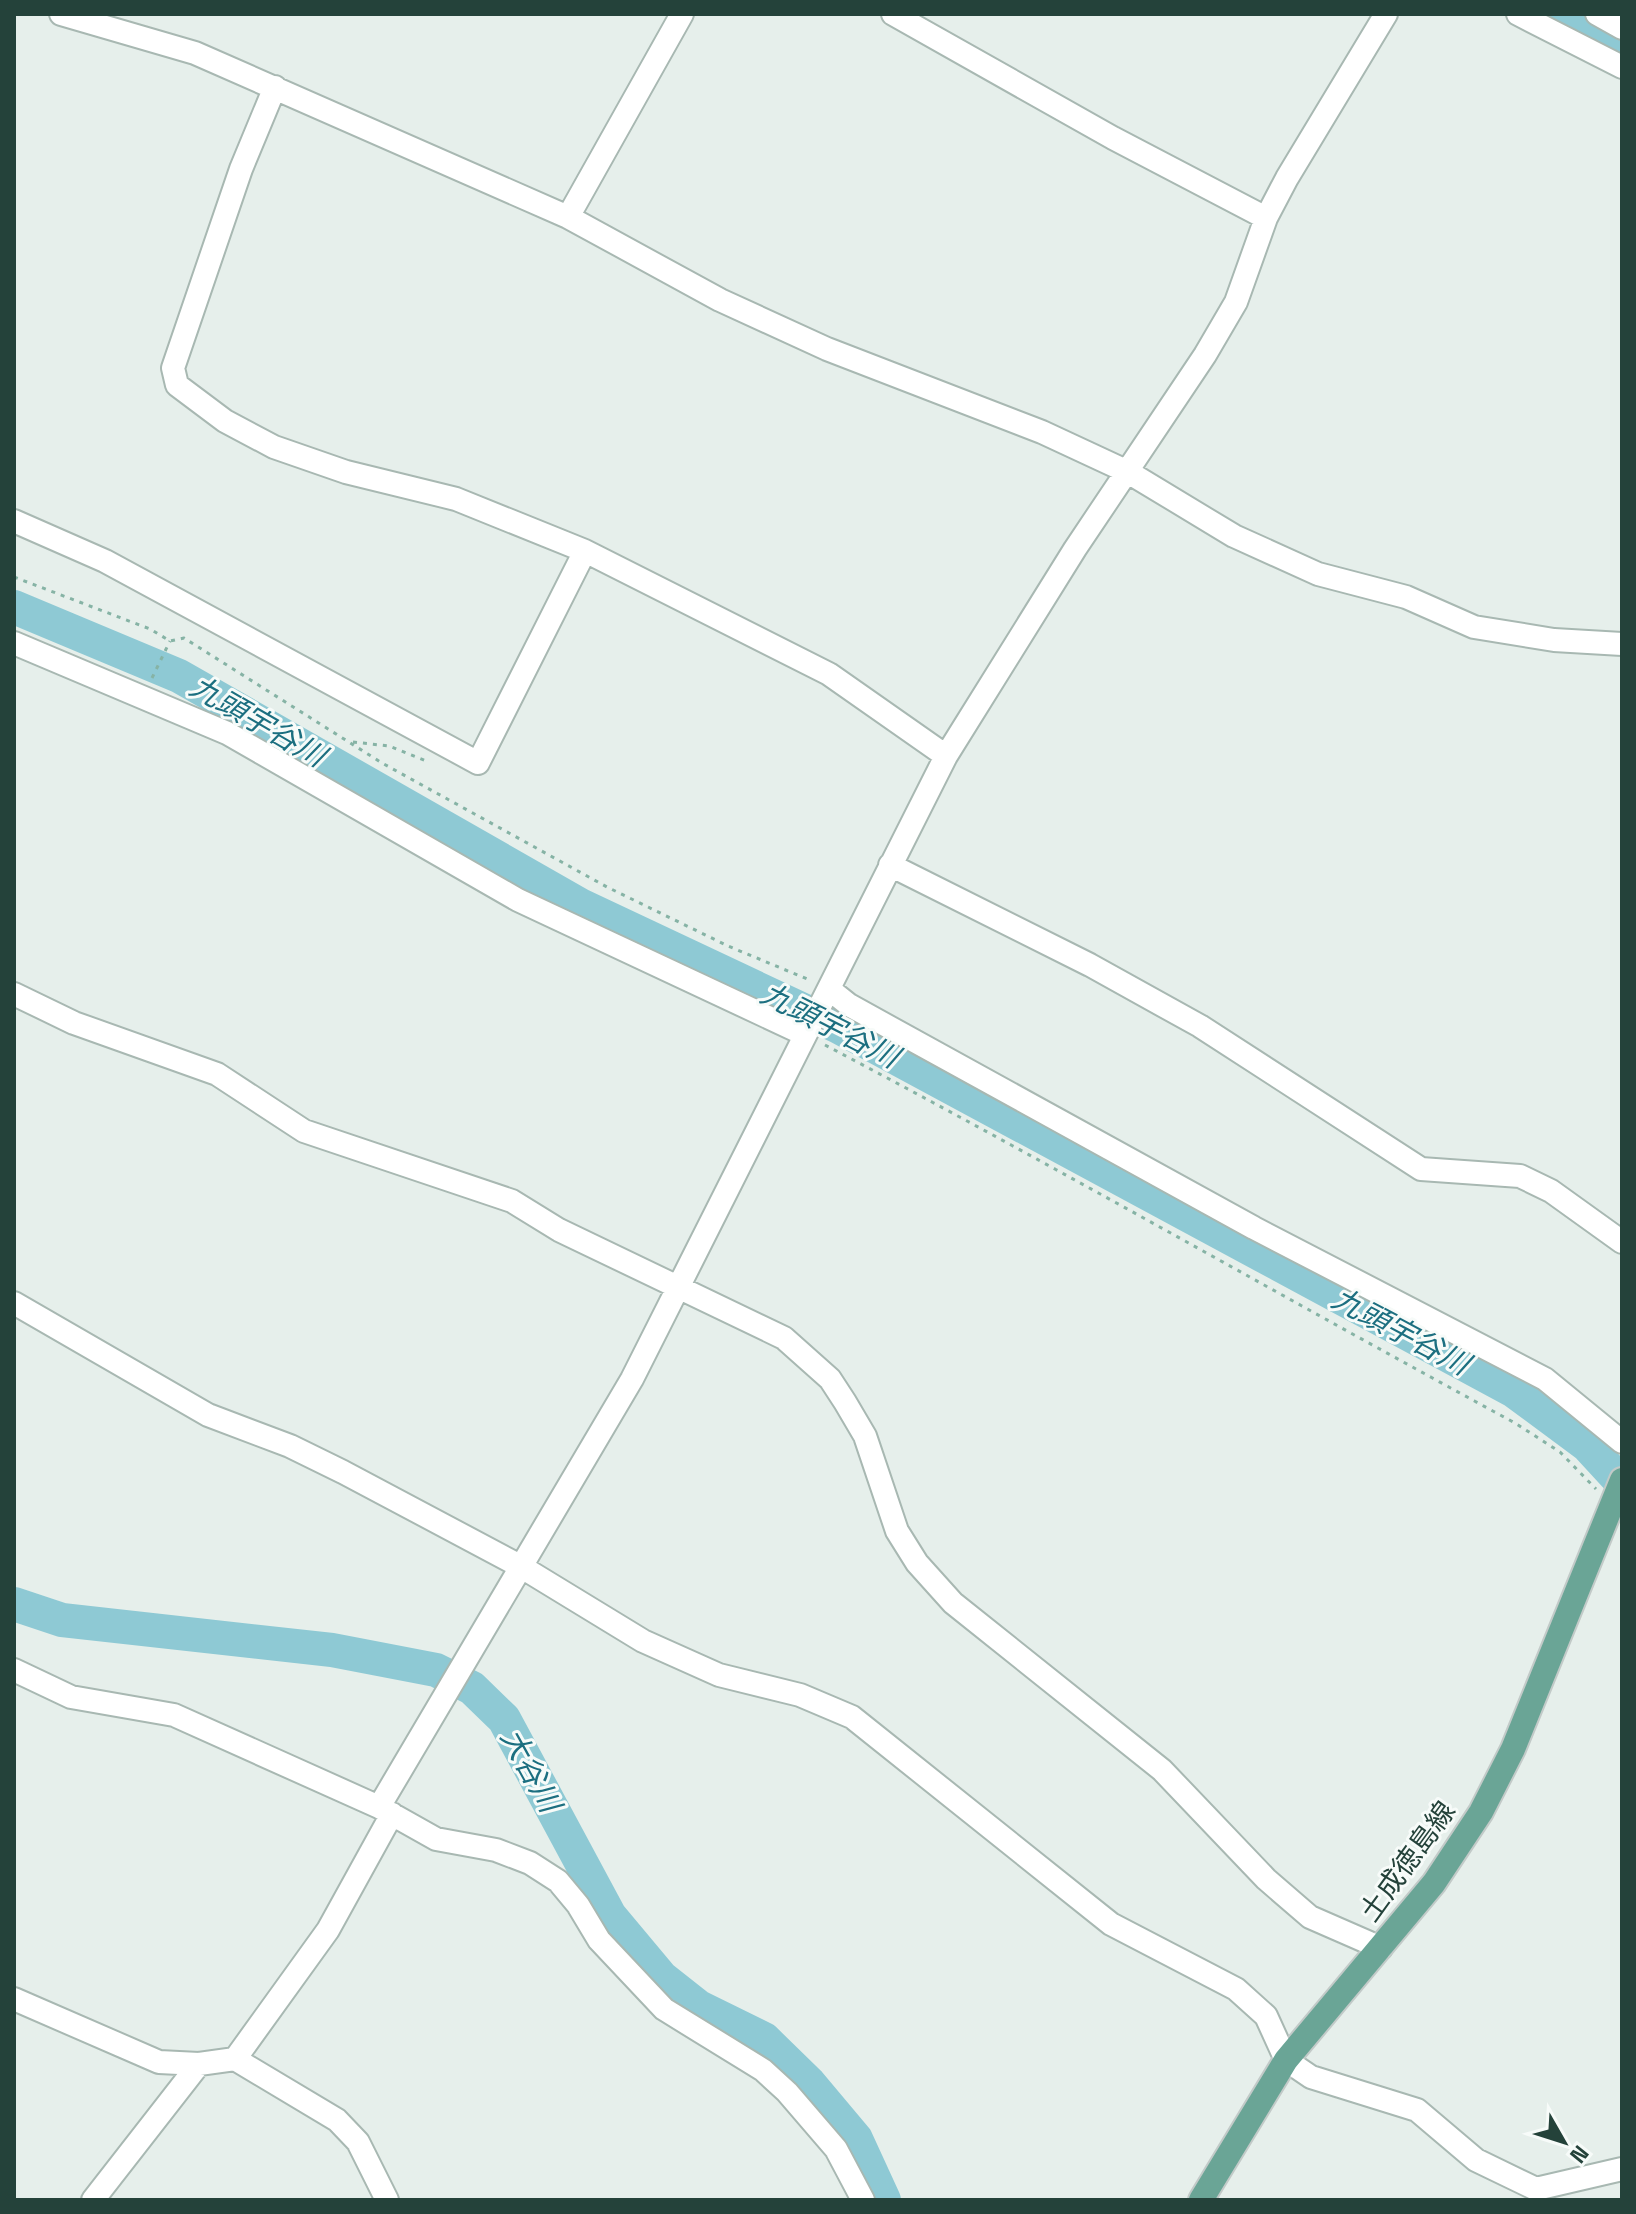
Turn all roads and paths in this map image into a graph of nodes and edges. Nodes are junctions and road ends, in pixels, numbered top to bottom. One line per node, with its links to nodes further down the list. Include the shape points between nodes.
1 (61, 14): 9 (street, via 195,53)
2 (682, 14): 10 (street)
3 (893, 14): 11 (street)
4 (1386, 14): 11 (street)
5 (1518, 14): 8 (street)
6 (1597, 14): 7 (street)
7 (1622, 28)
8 (1622, 67)
9 (275, 87): 10 (street); 14 (street, via 173,368 177,385 225,421 274,447 346,472 456,499)
10 (568, 217): 12 (street, via 720,300 813,343 1042,432)
11 (1266, 218): 12 (street, via 1236,302)
12 (1128, 472): 18 (street, via 1234,536 1318,574 1406,597 1474,627); 21 (street)
13 (14, 521): 14 (street, via 105,561 478,763)
14 (585, 551): 21 (street, via 829,674)
15 (14, 577): 16 (path)
16 (170, 641): 19 (path); 20 (path, via 184,638)
17 (14, 643): 26 (street, via 227,733 518,900)
18 (1622, 644)
19 (147, 688)
20 (353, 742): 22 (path, via 389,746); 24 (path, via 607,887)
21 (946, 756): 23 (street)
22 (443, 764)
23 (890, 865): 24 (street); 27 (street, via 1200,1026 1421,1169 1520,1176 1551,1191)
24 (828, 991): 26 (street); 30 (street, via 1254,1228 1545,1379)
25 (14, 994): 28 (street, via 74,1023 217,1074 304,1131 512,1201 559,1230)
26 (805, 1032): 28 (street); 31 (path, via 1515,1423 1560,1452)
27 (1622, 1242)
28 (678, 1285): 32 (street, via 625,1392); 35 (street, via 784,1338 830,1379 865,1436 897,1531 953,1603 1162,1770 1266,1879 1310,1917)
29 (14, 1303): 32 (street, via 208,1415 317,1459)
30 (1622, 1442)
31 (1618, 1501): 35 (main road, 土成徳島線, via 1481,1812 1449,1864)
32 (520, 1566): 34 (street, via 446,1690); 38 (street, via 643,1641 719,1675 800,1695 852,1717 1111,1924 1236,1989 1266,2016)
33 (14, 1670): 34 (street, via 71,1697 174,1715)
34 (386, 1810): 37 (street, via 328,1930); 41 (street, via 436,1839 496,1850 558,1881 599,1940 664,2009 763,2070 787,2092 836,2149)
35 (1381, 1948): 38 (main road, 土成徳島線)
36 (14, 1999): 39 (street, via 159,2062)
37 (235, 2059): 39 (street); 43 (street, via 337,2120 358,2142)
38 (1286, 2060): 40 (street, via 1311,2077 1417,2110 1476,2160 1536,2189); 44 (main road, 土成徳島線)
39 (199, 2064): 42 (street)
40 (1622, 2169)
41 (857, 2197)
42 (93, 2200)
43 (387, 2200)
44 (1201, 2200)

